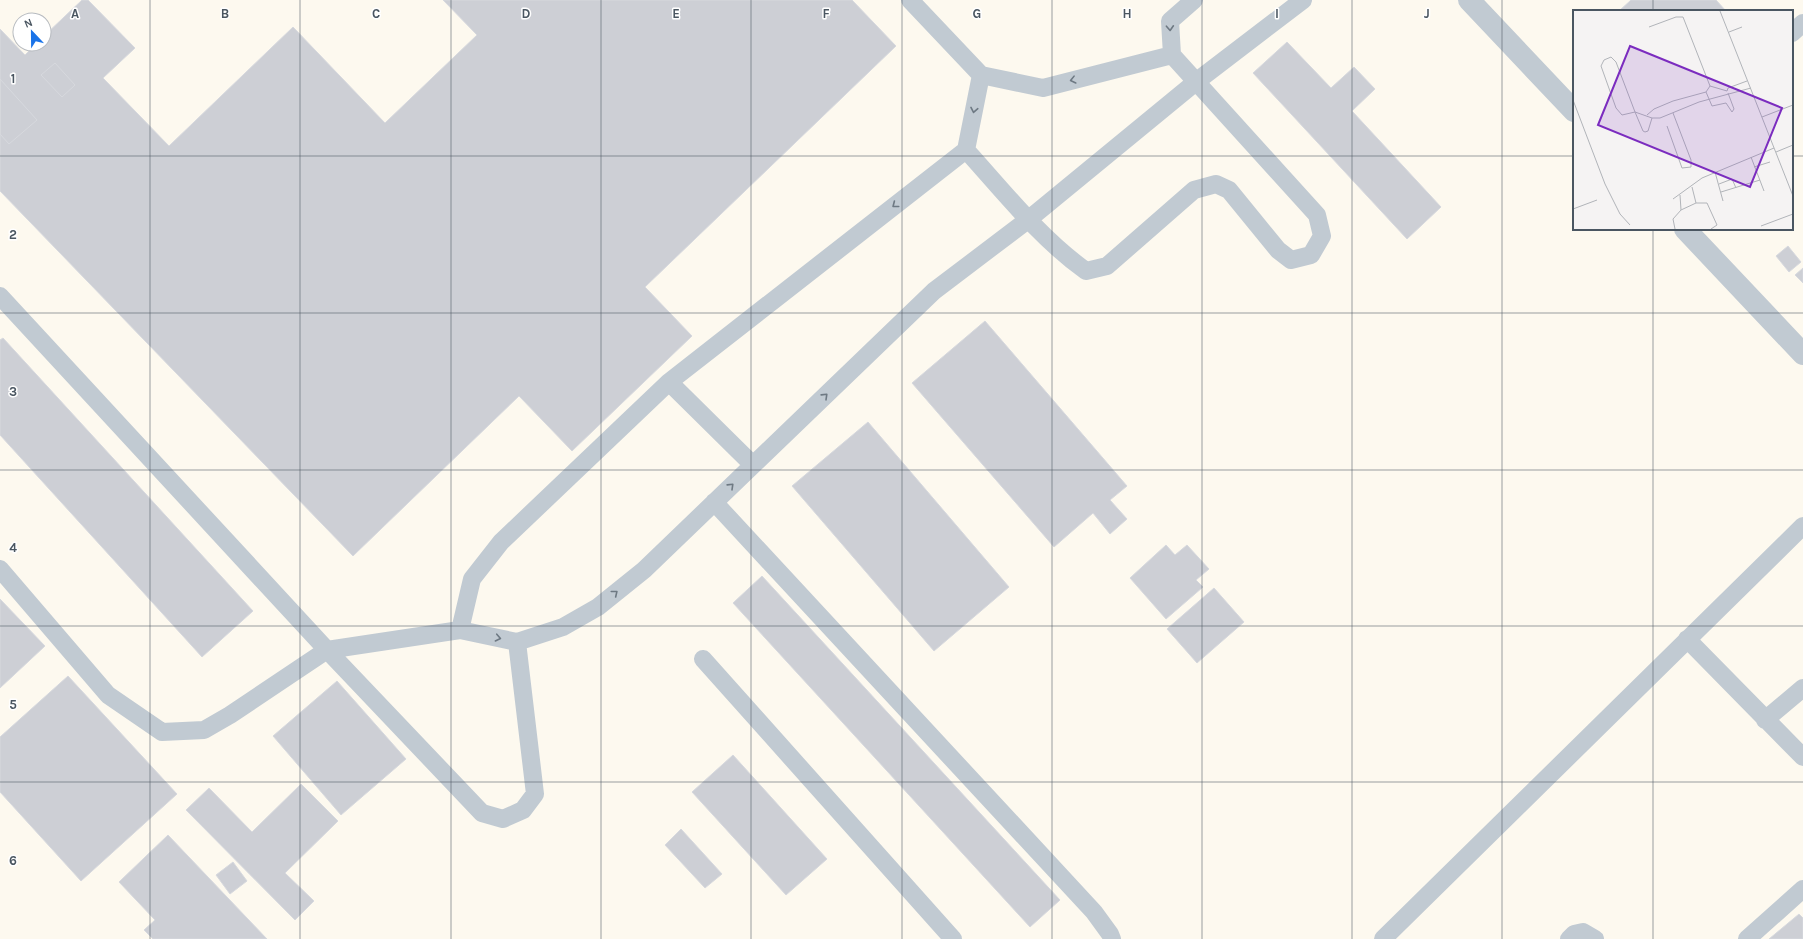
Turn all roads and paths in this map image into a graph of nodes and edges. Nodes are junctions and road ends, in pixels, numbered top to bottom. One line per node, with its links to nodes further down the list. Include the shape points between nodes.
1 (910, 0): 8 (lane)
2 (1194, 0): 7 (lane, one-way to 7, via 1170,21)
3 (1303, 0): 9 (lane)
4 (1469, 0): 10 (street)
5 (1803, 23): 6 (lane)
6 (1793, 33)
7 (1172, 55): 8 (lane, one-way to 8, via 1043,88); 9 (lane)
8 (981, 75): 11 (lane, one-way to 11)
9 (1197, 81): 12 (lane); 12 (lane, via 1317,215 1322,236 1311,255 1290,260 1278,250 1229,190 1216,184 1194,190 1106,266 1086,271 1072,261)
10 (1573, 110)
11 (966, 150): 12 (lane); 16 (lane, one-way to 16)
12 (1029, 219): 17 (lane, one-way to 12, via 934,291)
13 (1687, 230): 15 (street)
14 (0, 296): 24 (lane)
15 (1803, 354)
16 (669, 382): 17 (lane); 21 (lane, via 501,542 472,579)
17 (753, 465): 18 (lane, one-way to 17)
18 (714, 502): 23 (lane, one-way to 18, via 563,627 598,607 644,570); 32 (lane, via 1094,912)
19 (1803, 526): 22 (lane)
20 (0, 569): 24 (lane, via 108,695 162,732 204,730)
21 (460, 630): 23 (lane, one-way to 23); 24 (lane)
22 (1688, 639): 27 (lane); 30 (lane)
23 (517, 642): 24 (lane, via 535,794 523,810 503,819 482,813)
24 (327, 650)
25 (703, 659): 31 (lane)
26 (1803, 688): 27 (lane)
27 (1765, 720): 28 (lane)
28 (1803, 757)
29 (1803, 889): 35 (lane)
30 (1388, 937)
31 (953, 939)
32 (1112, 939)
33 (1569, 939): 34 (lane, via 1574,934 1583,932)
34 (1595, 939)
35 (1747, 939)

